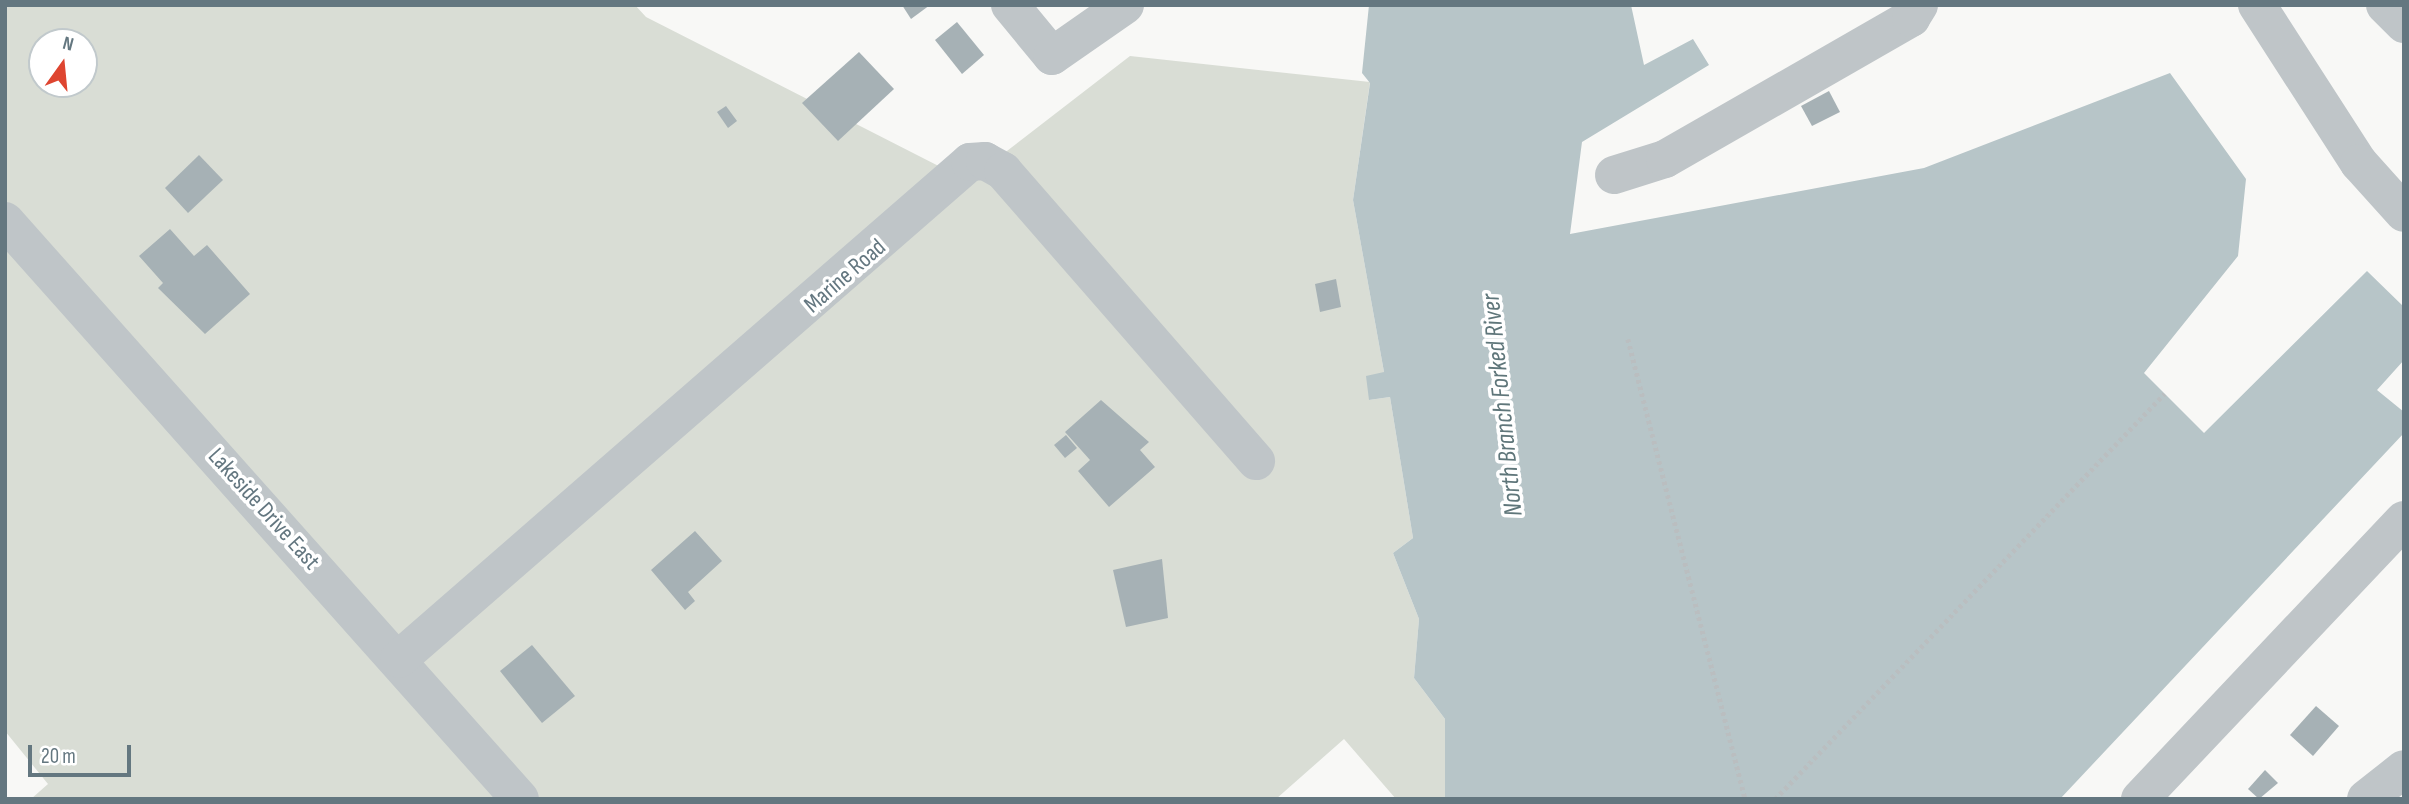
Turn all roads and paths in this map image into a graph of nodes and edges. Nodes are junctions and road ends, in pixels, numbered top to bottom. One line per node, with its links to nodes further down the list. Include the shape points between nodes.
1 (1010, 5): 2 (street, via 1052,56)
2 (1125, 5)
3 (1919, 5): 7 (street, via 1911,18 1665,159)
4 (2258, 5): 8 (street, via 2359,163)
5 (2385, 5): 6 (street)
6 (2404, 24)
7 (1614, 175)
8 (2404, 213)
9 (5, 221): 14 (street, Lakeside Drive East)
10 (1628, 339): 17 (path)
11 (2164, 394): 18 (path)
12 (1256, 461): 14 (street, Marine Road, via 1003,171 985,161 970,162)
13 (2404, 520): 19 (street)
14 (399, 659): 16 (street, Lakeside Drive East)
15 (2404, 769): 20 (street)
16 (520, 799)
17 (1745, 799)
18 (1775, 799)
19 (2140, 799)
20 (2365, 799)

